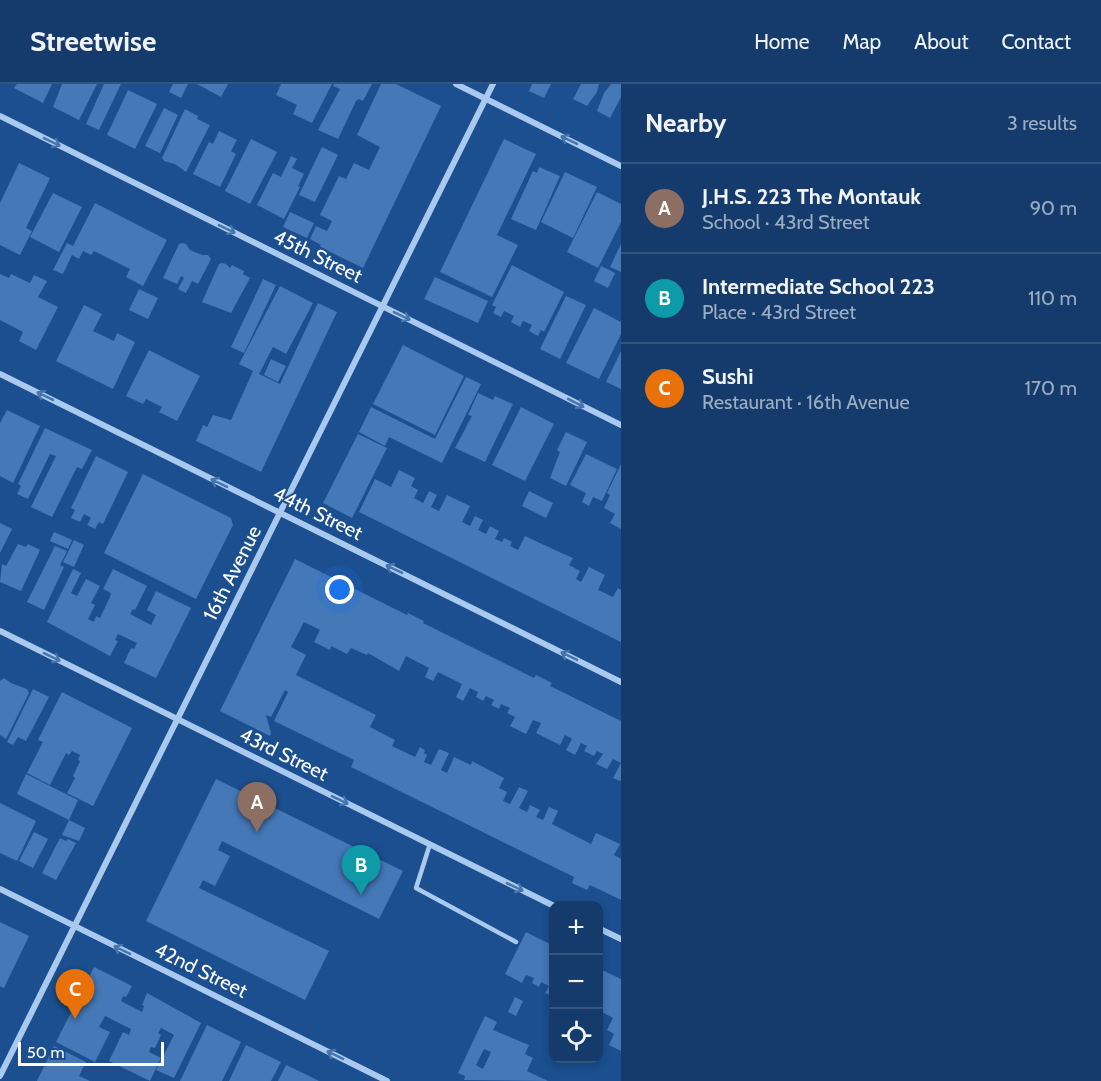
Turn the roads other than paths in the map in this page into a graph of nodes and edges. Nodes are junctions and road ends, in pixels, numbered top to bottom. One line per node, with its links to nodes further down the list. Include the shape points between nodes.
1 (456, 84): 3 (street)
2 (493, 84): 3 (street, 16th Avenue)
3 (485, 99): 5 (street, one-way to 3); 6 (street, 16th Avenue)
4 (0, 116): 6 (street, 45th Street, one-way to 6)
5 (621, 166)
6 (382, 307): 8 (street, 45th Street, one-way to 8); 9 (street, 16th Avenue)
7 (0, 374): 9 (street, 44th Street, one-way to 7)
8 (621, 426)
9 (280, 513): 11 (street, 44th Street, one-way to 9); 12 (street, 16th Avenue)
10 (0, 631): 12 (street, 43rd Street, one-way to 12)
11 (621, 682)
12 (177, 719): 13 (street, 43rd Street, one-way to 13); 16 (street, 16th Avenue)
13 (430, 844): 15 (street, 43rd Street, one-way to 15); 19 (lane, via 416,888)
14 (0, 889): 16 (street, 42nd Street)
15 (549, 904)
16 (74, 926): 20 (street, 16th Avenue); 21 (street, 42nd Street, one-way to 16)
17 (603, 930): 18 (street)
18 (621, 939)
19 (516, 942)
20 (0, 1076)
21 (387, 1081)

